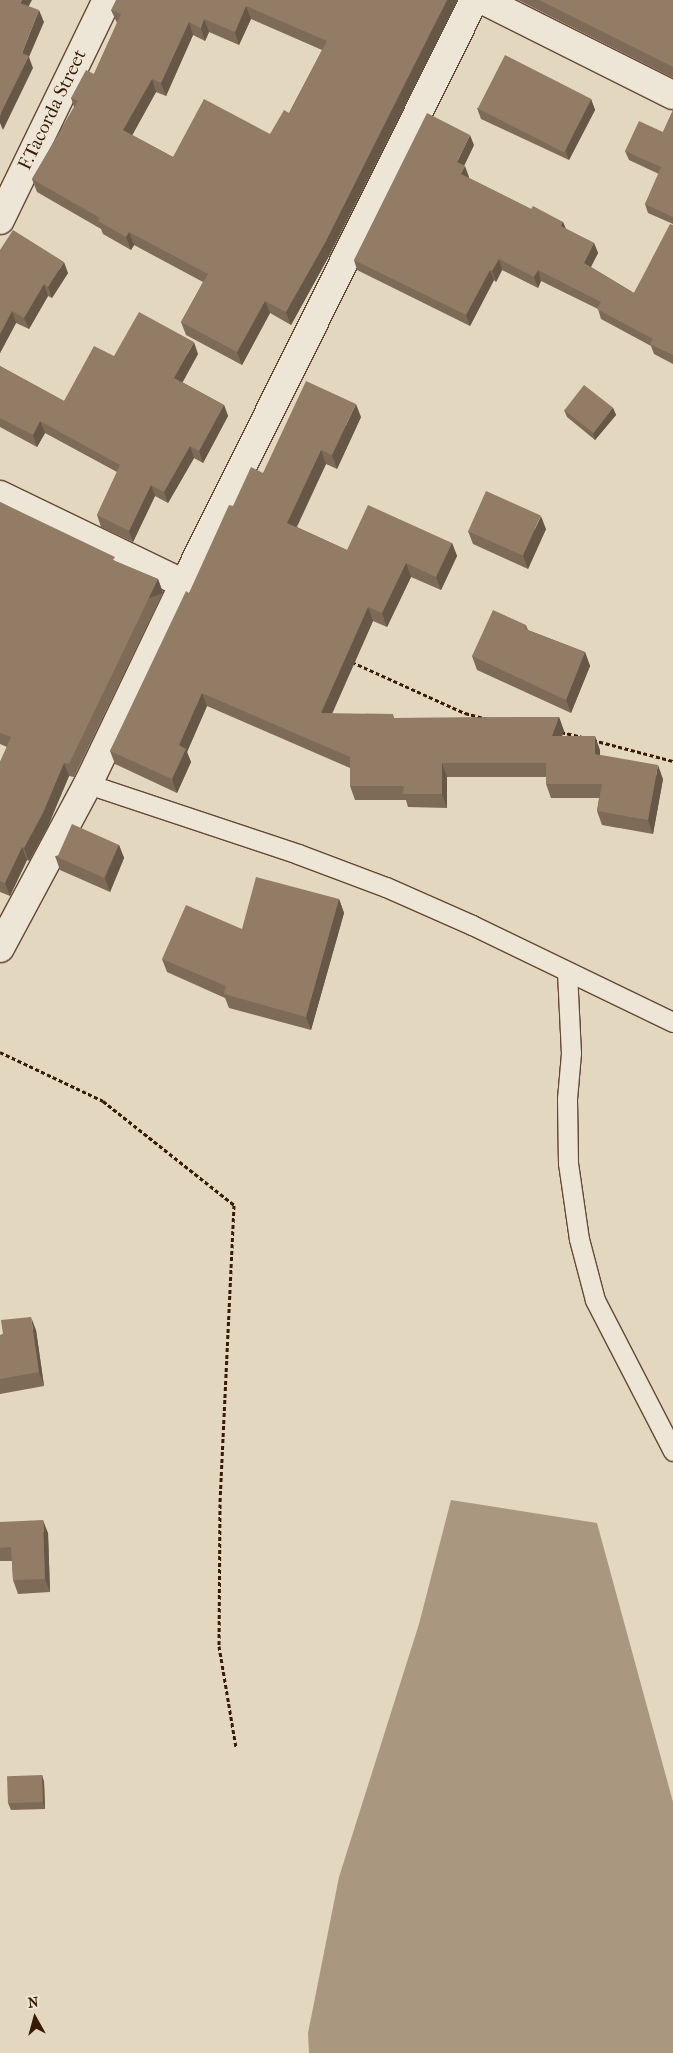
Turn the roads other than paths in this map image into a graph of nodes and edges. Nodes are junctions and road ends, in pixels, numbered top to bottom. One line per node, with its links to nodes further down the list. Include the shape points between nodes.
1 (107, 0): 5 (street, F.Tacorda Street)
2 (474, 0): 7 (street)
3 (483, 0): 4 (street)
4 (673, 94)
5 (0, 220)
6 (0, 495): 7 (street)
7 (184, 584): 8 (street)
8 (88, 784): 9 (street); 10 (lane, via 386,887)
9 (0, 948)
10 (567, 972): 11 (lane); 12 (lane, via 571,1053 567,1099 568,1163 579,1239 595,1300)
11 (673, 1022)
12 (673, 1451)

